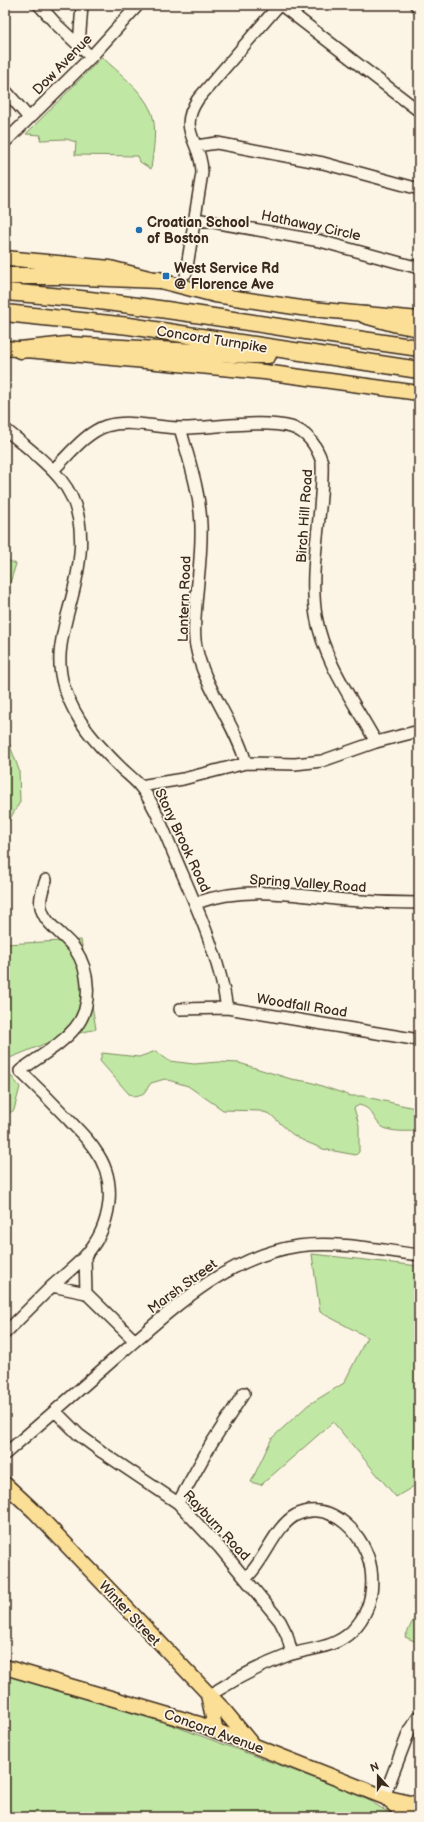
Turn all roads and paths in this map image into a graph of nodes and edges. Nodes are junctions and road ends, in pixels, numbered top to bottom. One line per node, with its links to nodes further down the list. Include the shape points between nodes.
1 (39, 5): 7 (street)
2 (82, 5): 7 (street)
3 (138, 5): 8 (street, Dow Avenue)
4 (280, 5): 10 (street); 13 (street, via 194,105 188,127)
5 (416, 5): 6 (street)
6 (419, 8)
7 (79, 45): 8 (street)
8 (91, 56): 11 (street, Dow Avenue)
9 (5, 90): 11 (street)
10 (419, 111)
11 (29, 118): 12 (street, Dow Avenue)
12 (5, 142)
13 (196, 146): 14 (street, via 217,143 323,163); 15 (street, via 201,157 202,173)
14 (419, 189)
15 (196, 219): 17 (street, Hathaway Circle, via 320,241); 18 (street)
16 (5, 258): 20 (main road, via 97,266)
17 (419, 268)
18 (186, 272)
19 (5, 276): 20 (highway, via 49,275)
20 (158, 280): 23 (main road, via 235,298)
21 (5, 292): 26 (highway, Concord Turnpike, via 148,307)
22 (5, 313): 28 (highway, Concord Turnpike, via 102,323)
23 (365, 315): 24 (main road); 25 (highway)
24 (419, 319)
25 (419, 328)
26 (419, 348)
27 (12, 349): 28 (highway, via 67,345 251,355); 30 (main road, Concord Turnpike, via 277,374)
28 (306, 353): 29 (highway, Concord Turnpike)
29 (419, 370)
30 (419, 393)
31 (180, 428): 33 (street, Birch Hill Road, via 127,423 105,427 90,435); 35 (street, Birch Hill Road, via 276,425 305,434 315,444 322,462 314,588 316,617 341,682); 36 (street, Lantern Road, via 200,510 196,646 202,667 241,745)
32 (5, 429): 33 (street, Stony Brook Road)
33 (53, 470): 37 (street, Stony Brook Road, via 73,501 81,539 79,568 60,647 59,660 63,685 72,709 87,732)
34 (419, 730): 35 (street)
35 (376, 742): 36 (street, via 322,761 295,764)
36 (246, 763): 37 (street)
37 (140, 786): 39 (street, Stony Brook Road, via 159,820)
38 (46, 880): 45 (street, via 40,906 48,921 75,948 84,966 88,990 86,1008 76,1026 65,1038 20,1071 50,1099 89,1143 104,1166 110,1185 109,1207 102,1228)
39 (196, 903): 40 (street, Spring Valley Road, via 236,893 269,892 382,903); 41 (street, Stony Brook Road, via 219,970)
40 (419, 903)
41 (227, 1008): 42 (street, Woodfall Road); 43 (street, Woodfall Road)
42 (180, 1009)
43 (419, 1040)
44 (419, 1255): 49 (street, Marsh Street, via 334,1244 299,1246 262,1254 205,1285)
45 (85, 1256): 46 (street); 47 (street)
46 (52, 1286): 47 (street); 48 (street)
47 (86, 1293): 49 (street)
48 (7, 1329)
49 (135, 1341): 51 (street, Marsh Street)
50 (244, 1393): 54 (street, via 211,1444)
51 (55, 1411): 52 (street, Marsh Street); 54 (street, Rayburn Road, via 79,1435)
52 (5, 1454)
53 (5, 1484): 58 (main road, Winter Street)
54 (178, 1503): 55 (street, Rayburn Road)
55 (246, 1578): 56 (street, Rayburn Road, via 280,1621); 56 (street, via 255,1570 283,1526 303,1512 321,1512 339,1518 356,1537 371,1568 371,1590 365,1614 352,1632 338,1641)
56 (292, 1654): 58 (street, via 254,1670)
57 (5, 1667): 60 (main road, Concord Avenue)
58 (215, 1699): 60 (main road, via 205,1713); 61 (main road, via 225,1719); 62 (main road, Winter Street)
59 (419, 1716): 63 (street, via 410,1729)
60 (192, 1722): 61 (main road, Concord Avenue)
61 (220, 1732): 62 (main road, Concord Avenue)
62 (252, 1744): 63 (main road, Concord Avenue)
63 (384, 1797): 64 (main road, Concord Avenue); 65 (main road)
64 (419, 1805)
65 (408, 1817)

